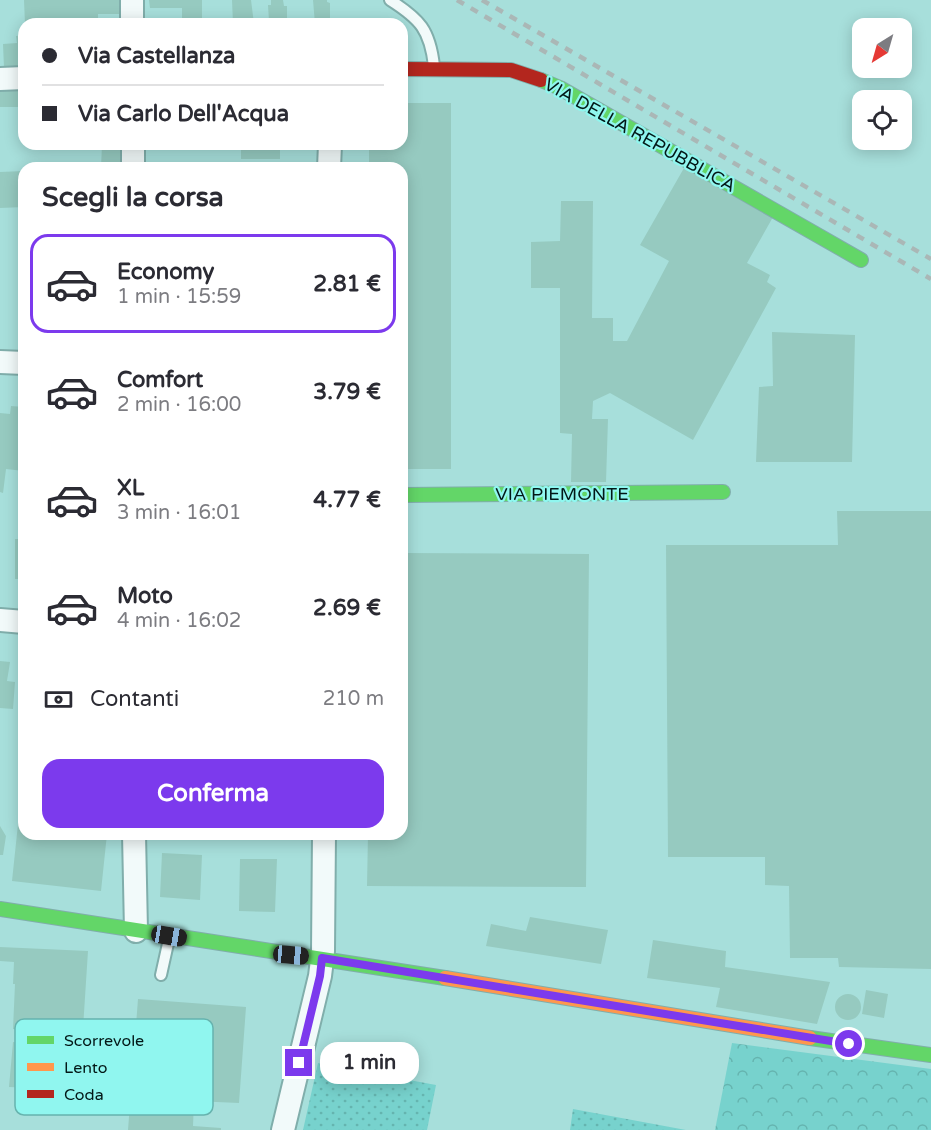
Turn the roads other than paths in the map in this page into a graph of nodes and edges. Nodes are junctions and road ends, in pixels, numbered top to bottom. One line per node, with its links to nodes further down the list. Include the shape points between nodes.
1 (132, 0): 3 (street)
2 (390, 0): 5 (lane, via 420,22 431,43)
3 (132, 18)
4 (408, 69): 5 (street, VIA DELLA REPUBBLICA)
5 (434, 69): 8 (street, VIA DELLA REPUBBLICA, via 510,70 535,76)
6 (18, 78): 7 (street)
7 (0, 79)
8 (861, 260)
9 (0, 362): 10 (street)
10 (18, 363)
11 (723, 492): 12 (street, VIA PIEMONTE)
12 (408, 495)
13 (0, 620): 14 (street)
14 (18, 622)
15 (134, 840): 18 (street)
16 (324, 840): 20 (street)
17 (0, 909): 18 (street)
18 (136, 931): 19 (street)
19 (169, 936): 20 (street); 21 (lane)
20 (322, 958): 22 (street); 23 (street)
21 (161, 975)
22 (931, 1055)
23 (283, 1130)

